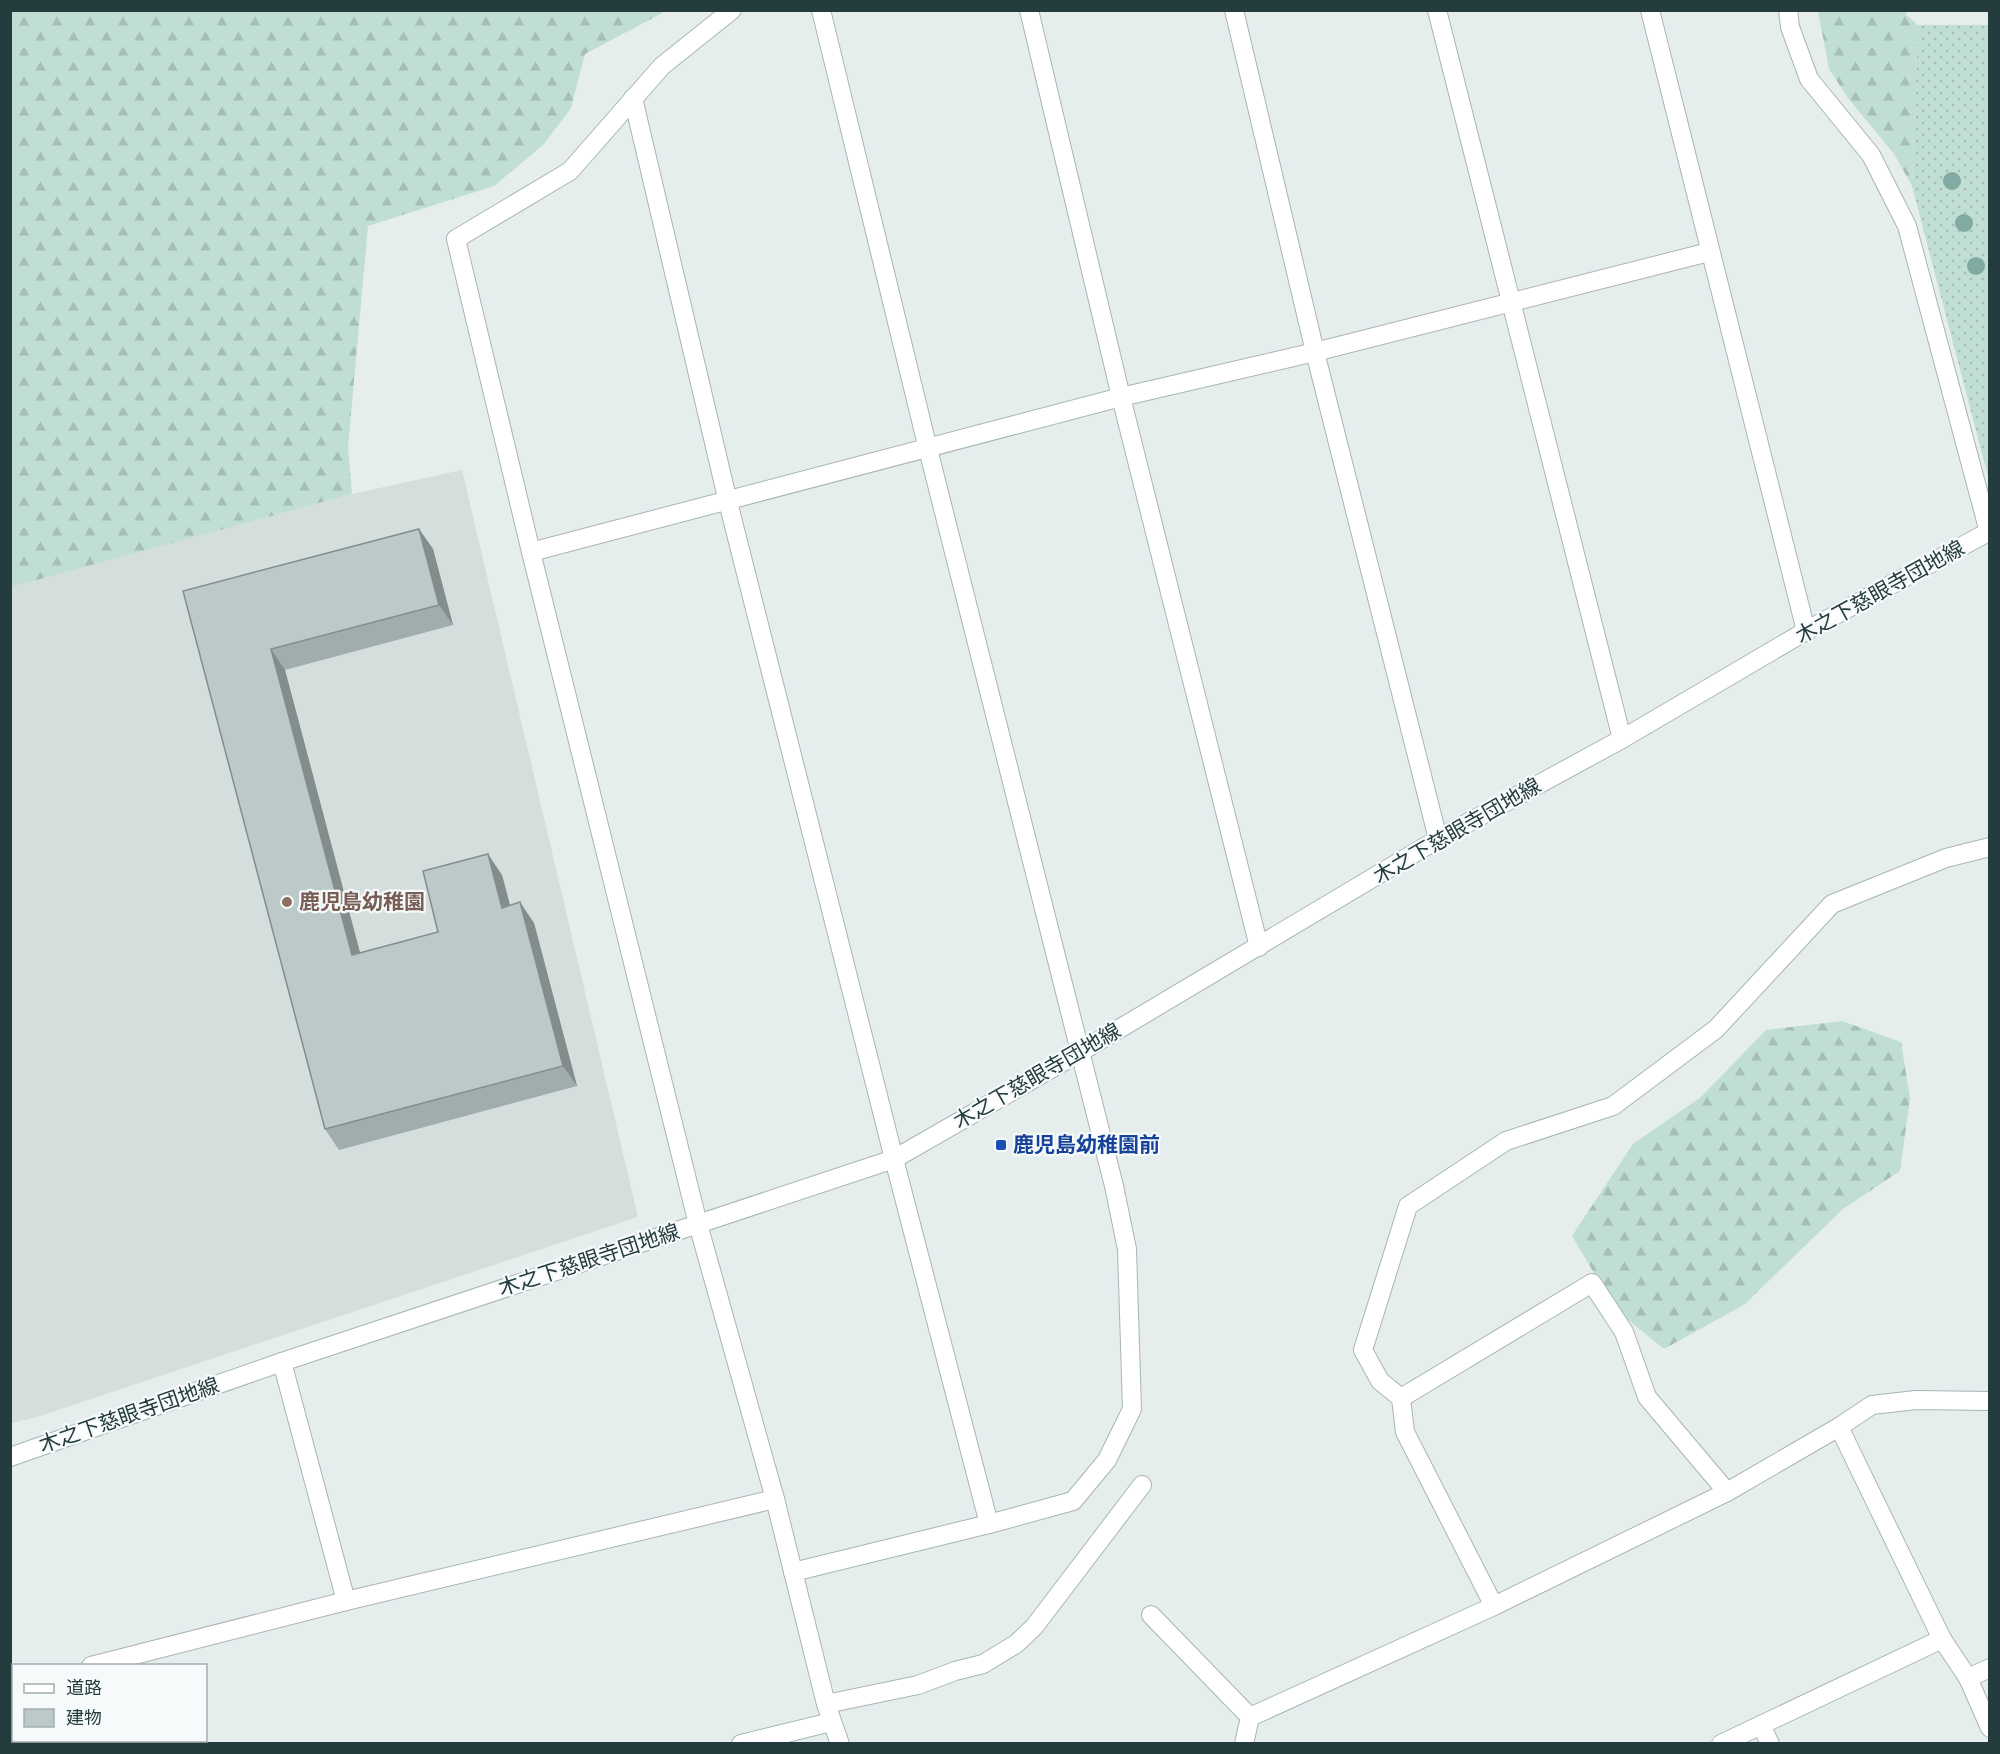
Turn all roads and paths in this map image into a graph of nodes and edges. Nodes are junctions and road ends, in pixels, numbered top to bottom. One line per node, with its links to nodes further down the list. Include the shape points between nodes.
1 (732, 10): 8 (street, via 662,66)
2 (822, 10): 13 (street)
3 (1029, 10): 12 (street)
4 (1234, 10): 11 (street)
5 (1437, 10): 10 (street)
6 (1650, 10): 9 (street)
7 (1788, 10): 15 (street, via 1790,27 1809,79 1871,155 1907,226)
8 (633, 98): 14 (street); 16 (street, via 570,171 456,239)
9 (1709, 252): 10 (street); 17 (street)
10 (1512, 301): 11 (street); 18 (street)
11 (1315, 352): 12 (street); 19 (street)
12 (1121, 397): 13 (street); 21 (street)
13 (928, 449): 14 (street); 22 (street)
14 (728, 502): 16 (street); 23 (street)
15 (1989, 531): 17 (street, 木之下慈眼寺団地線)
16 (531, 552): 24 (street)
17 (1806, 631): 18 (street, 木之下慈眼寺団地線)
18 (1622, 739): 19 (street, 木之下慈眼寺団地線)
19 (1438, 839): 21 (street, 木之下慈眼寺団地線)
20 (1989, 847): 26 (street, via 1946,858 1833,904 1716,1029 1613,1106 1506,1141 1408,1206 1364,1350 1380,1381)
21 (1259, 947): 22 (street, 木之下慈眼寺団地線)
22 (1082, 1051): 23 (street, 木之下慈眼寺団地線); 33 (street, via 1127,1249 1132,1409 1107,1460 1073,1500)
23 (894, 1159): 24 (street, 木之下慈眼寺団地線); 33 (street)
24 (698, 1224): 25 (street, 木之下慈眼寺団地線); 32 (street)
25 (282, 1362): 29 (street, 木之下慈眼寺団地線); 35 (street)
26 (1401, 1398): 31 (street, via 1592,1283 1624,1332 1647,1397); 36 (street, via 1405,1432)
27 (1989, 1401): 28 (street, via 1916,1400 1872,1405)
28 (1839, 1427): 31 (street); 38 (street)
29 (10, 1456)
30 (1142, 1485): 42 (street, via 1034,1627 1016,1644 983,1664 918,1684)
31 (1728, 1492): 36 (street)
32 (775, 1499): 34 (street); 35 (street)
33 (989, 1524): 34 (street)
34 (793, 1572): 42 (street)
35 (346, 1601): 39 (street)
36 (1494, 1606): 43 (street)
37 (1151, 1615): 43 (street)
38 (1942, 1639): 41 (street); 45 (street)
39 (95, 1664)
40 (1989, 1668): 41 (street)
41 (1968, 1678): 46 (street)
42 (826, 1704): 44 (street)
43 (1250, 1717): 49 (street)
44 (831, 1722): 47 (street); 48 (street)
45 (1761, 1725): 50 (street); 51 (street)
46 (1989, 1728)
47 (741, 1743)
48 (840, 1743)
49 (1244, 1743)
50 (1720, 1743)
51 (1770, 1743)

